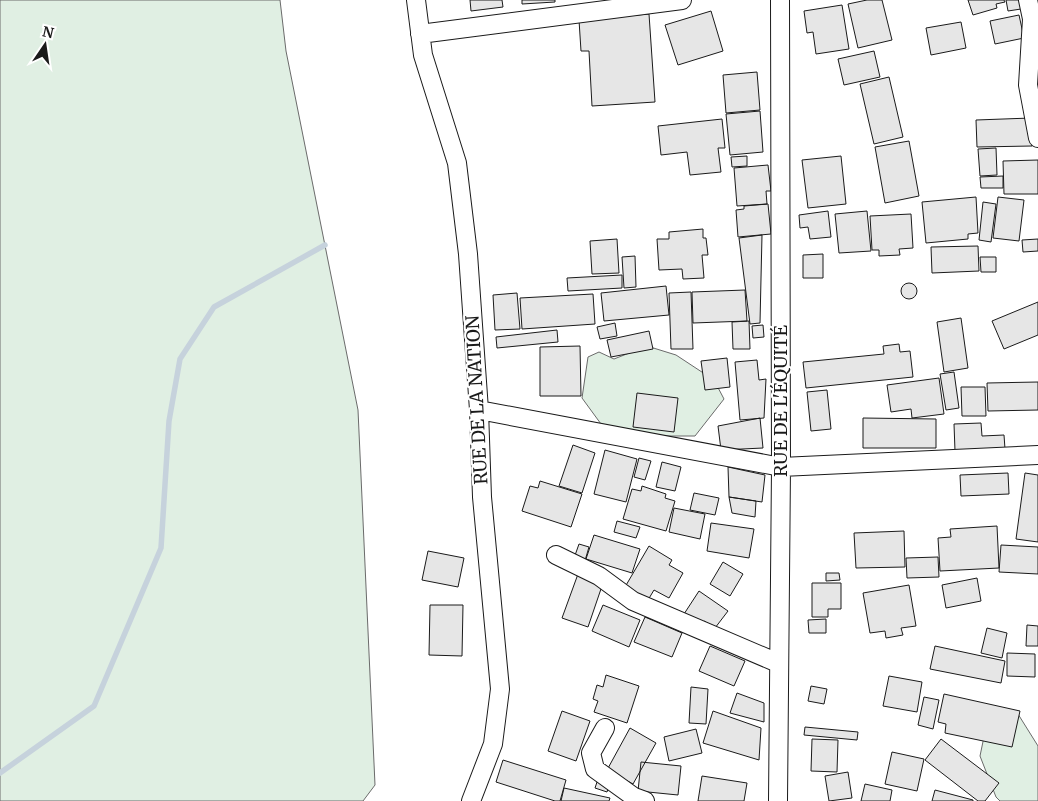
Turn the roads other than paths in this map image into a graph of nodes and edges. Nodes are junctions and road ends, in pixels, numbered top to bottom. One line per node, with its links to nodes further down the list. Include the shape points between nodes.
1 (416, 0): 5 (street, RUE DE LA NATION)
2 (682, 0): 5 (street)
3 (780, 0): 9 (street, RUE DE L'ÉQUITÉ)
4 (1028, 0): 6 (street, via 1032,19 1028,85)
5 (420, 34): 7 (street, RUE DE LA NATION, via 423,54 457,163 468,254)
6 (1038, 138)
7 (479, 410): 9 (street); 13 (street, RUE DE LA NATION, via 482,496 500,688 493,744)
8 (1038, 455): 9 (street)
9 (781, 468): 11 (street, RUE DE L'ÉQUITÉ)
10 (556, 555): 11 (street, via 599,576 633,602)
11 (778, 663): 15 (street, RUE DE L'ÉQUITÉ)
12 (605, 728): 14 (street, via 591,753 595,769 634,797)
13 (471, 801)
14 (645, 801)
15 (778, 801)

